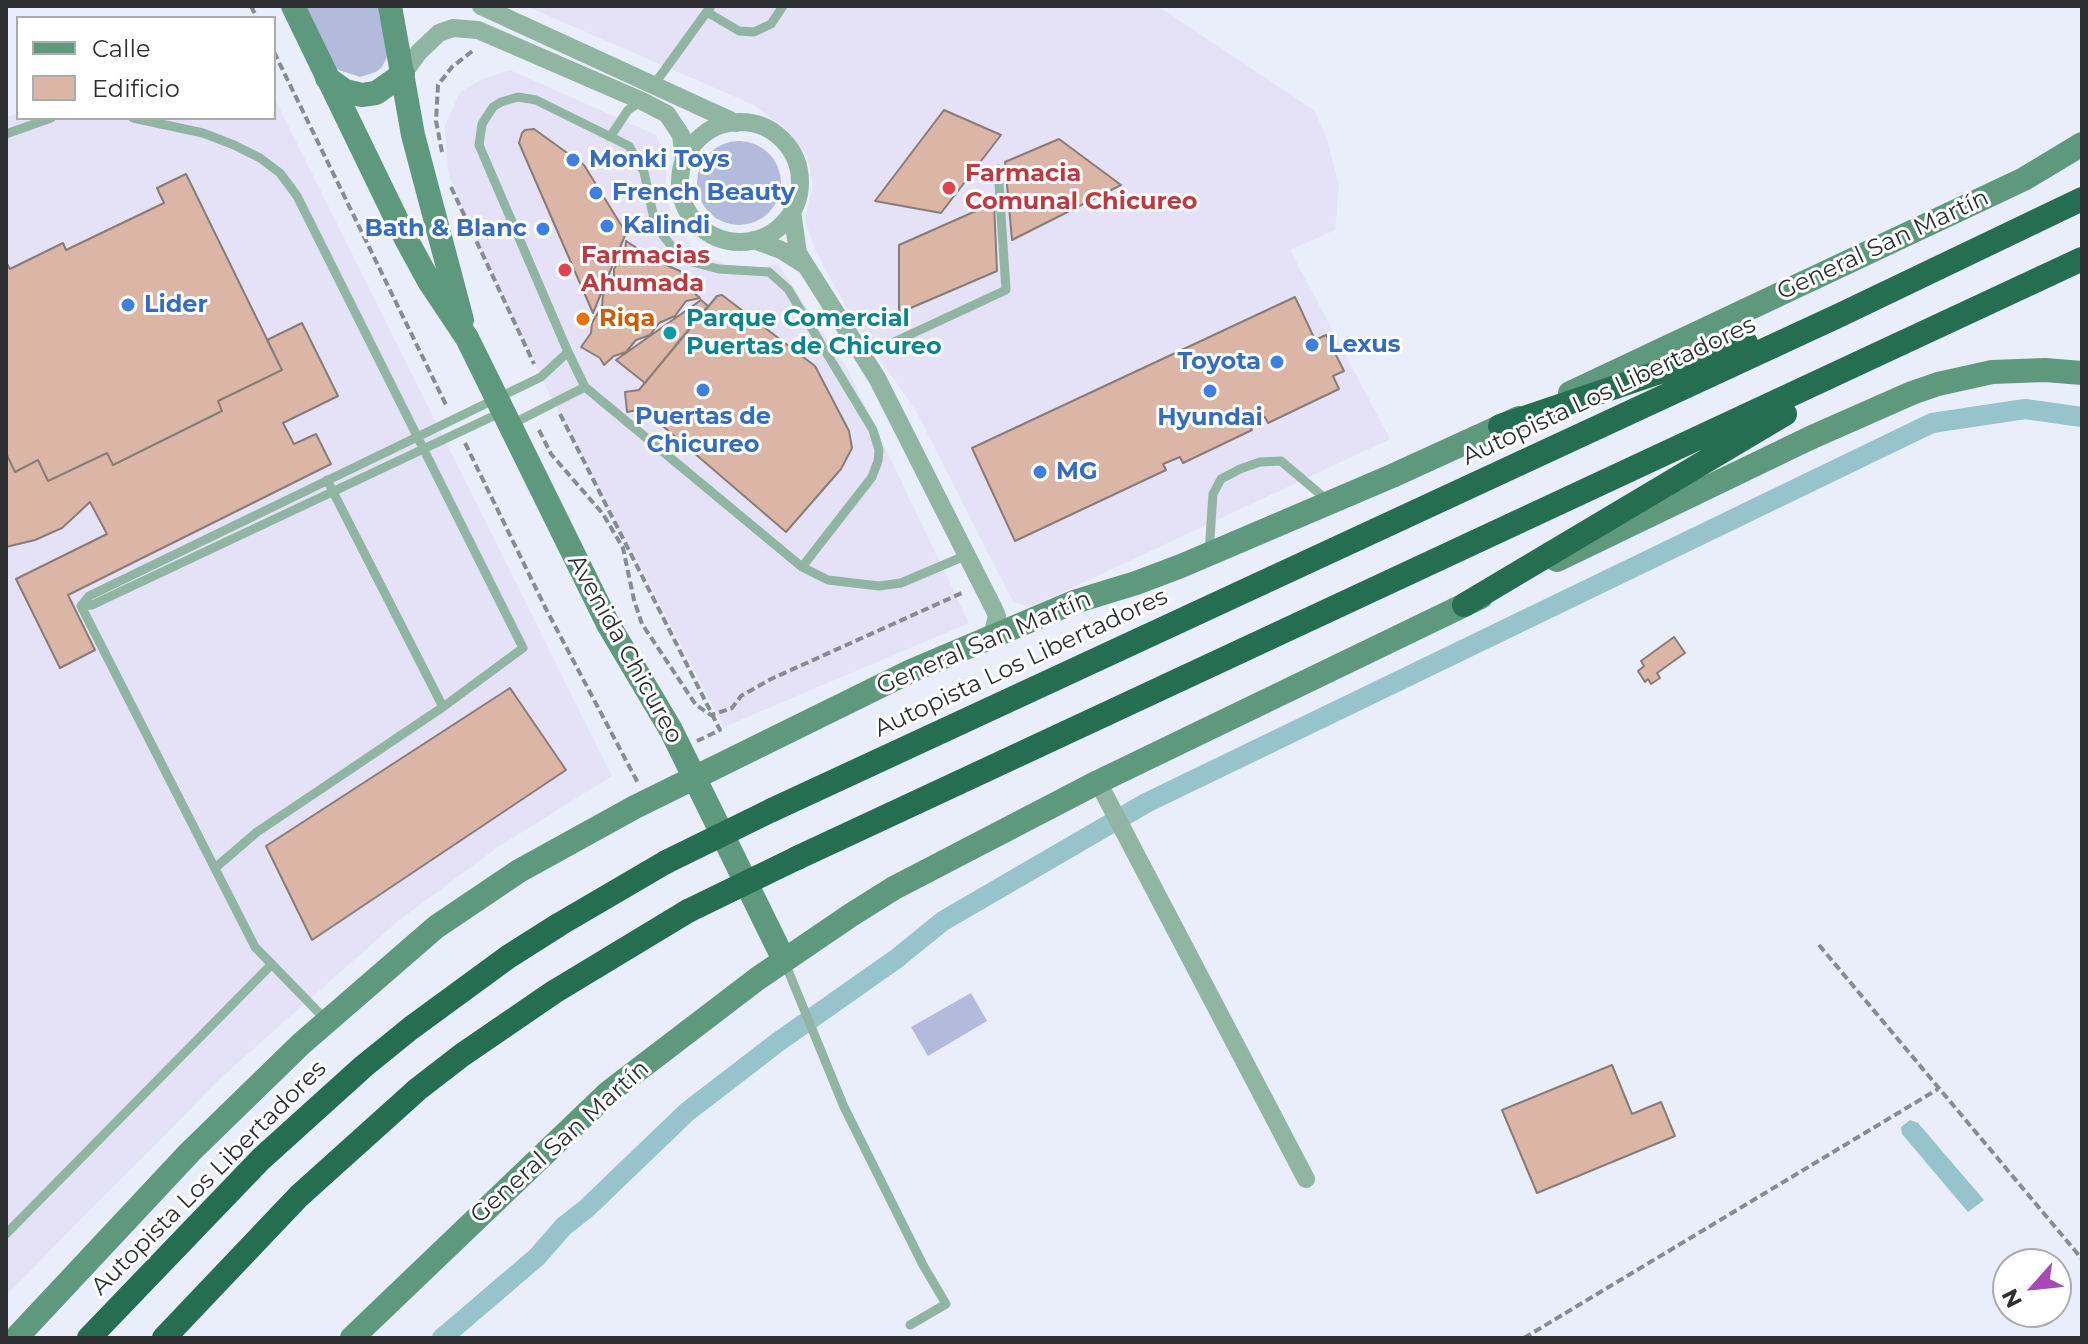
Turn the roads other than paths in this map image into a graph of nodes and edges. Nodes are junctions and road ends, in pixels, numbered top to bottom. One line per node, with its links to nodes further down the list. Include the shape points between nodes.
1 (293, 6): 7 (main road, Avenida Chicureo)
2 (390, 6): 6 (main road, Avenida Chicureo)
3 (481, 6): 8 (street)
4 (783, 6): 5 (lane, via 771,24 754,32 739,31)
5 (709, 9): 8 (lane)
6 (403, 74): 7 (main road, via 376,93 362,95); 9 (street, via 439,33 469,27); 24 (main road, Avenida Chicureo, via 413,135)
7 (327, 78): 24 (main road, Avenida Chicureo, via 421,267)
8 (654, 85): 9 (lane); 12 (street)
9 (642, 101): 14 (lane, via 628,110); 16 (street, via 675,123)
10 (45, 120): 13 (lane)
11 (144, 120): 32 (lane, via 224,141 280,173 297,196)
12 (736, 123): 16 (street, via 700,138); 19 (street, via 761,126 789,148 799,173)
13 (6, 134)
14 (610, 137): 25 (lane, via 536,100 518,97 493,107 479,134 479,145); 39 (lane, via 639,158 654,219 676,252 688,261 769,272 780,280 873,430 879,450 872,477)
15 (2082, 144): 31 (main road, General San Martín, via 2024,179)
16 (684, 160): 20 (street, via 682,195 699,226 730,241)
17 (998, 169): 26 (lane, via 1006,290)
18 (2082, 199): 23 (highway, Autopista Los Libertadores)
19 (792, 211): 20 (street, via 776,230); 22 (street, via 794,238)
20 (754, 240): 22 (street)
21 (2082, 259): 27 (highway)
22 (805, 266): 26 (street)
23 (1840, 315): 31 (highway); 54 (highway, Autopista Los Libertadores, bridge, via 666,862 508,957 364,1066 261,1159)
24 (467, 338): 30 (main road, Avenida Chicureo)
25 (568, 352): 29 (lane); 30 (lane)
26 (864, 356): 38 (street)
27 (1851, 368): 40 (highway, via 1764,426); 55 (highway, bridge, via 688,911 542,999 418,1089 299,1196)
28 (2082, 373): 40 (main road, General San Martín, via 1992,372 1912,393)
29 (585, 387): 30 (lane); 39 (lane)
30 (510, 412): 32 (lane); 33 (lane); 44 (main road, Avenida Chicureo, via 608,624)
31 (1500, 426): 36 (main road, General San Martín)
32 (419, 436): 33 (lane); 34 (lane)
33 (425, 448): 35 (lane); 43 (lane, via 523,648)
34 (327, 480): 35 (lane); 41 (lane, via 89,596)
35 (334, 491): 41 (lane); 43 (lane)
36 (1330, 503): 37 (main road, General San Martín); 37 (lane, via 1281,461 1240,469 1221,479 1213,494)
37 (1209, 554): 42 (main road, General San Martín)
38 (967, 555): 39 (lane, via 901,583 879,586 828,580); 42 (street)
39 (802, 567)
40 (1464, 605): 45 (main road, General San Martín)
41 (81, 606): 46 (lane)
42 (1003, 626): 44 (main road, General San Martín)
43 (443, 707): 46 (lane, via 257,832)
44 (694, 778): 47 (main road, Avenida Chicureo); 49 (main road, General San Martín, via 519,871 436,927)
45 (1098, 782): 47 (main road, General San Martín, via 894,888); 50 (street)
46 (215, 868): 48 (lane, via 255,947)
47 (784, 960): 52 (lane, via 844,1107 946,1304); 56 (main road, General San Martín, via 609,1092)
48 (272, 964): 49 (lane); 51 (lane)
49 (327, 1021): 53 (main road, General San Martín, via 190,1152)
50 (1306, 1179)
51 (6, 1234)
52 (910, 1325)
53 (16, 1338)
54 (89, 1338)
55 (164, 1338)
56 (352, 1338)

